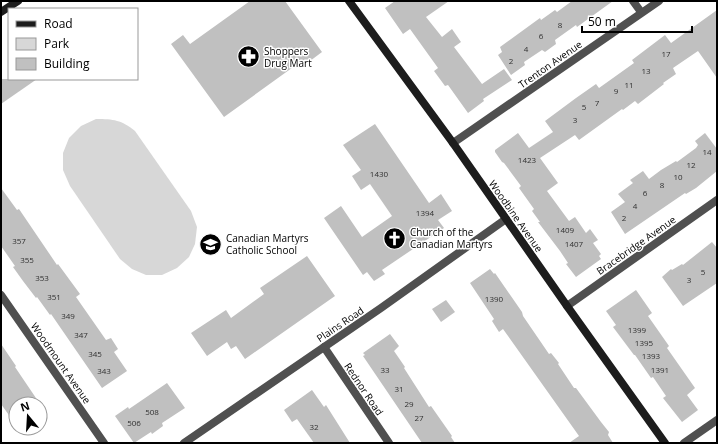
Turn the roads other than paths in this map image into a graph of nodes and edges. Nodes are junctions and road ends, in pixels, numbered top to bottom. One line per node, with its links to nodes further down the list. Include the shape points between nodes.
1 (18, 1): 5 (main road)
2 (349, 1): 7 (main road, Woodbine Avenue)
3 (633, 1): 6 (street)
4 (659, 1): 6 (street, Trenton Avenue)
5 (1, 12)
6 (642, 12): 7 (street, Trenton Avenue)
7 (453, 143): 9 (main road, Woodbine Avenue)
8 (717, 200): 11 (street, Bracebridge Avenue)
9 (506, 220): 11 (main road, Woodbine Avenue); 12 (street, Plains Road)
10 (1, 295): 14 (street, Woodmount Avenue)
11 (567, 306): 17 (main road, Woodbine Avenue)
12 (324, 347): 15 (street, Plains Road); 16 (street, Rednor Road)
13 (717, 420): 18 (street)
14 (104, 443)
15 (184, 443)
16 (389, 443)
17 (665, 443)
18 (684, 443)

